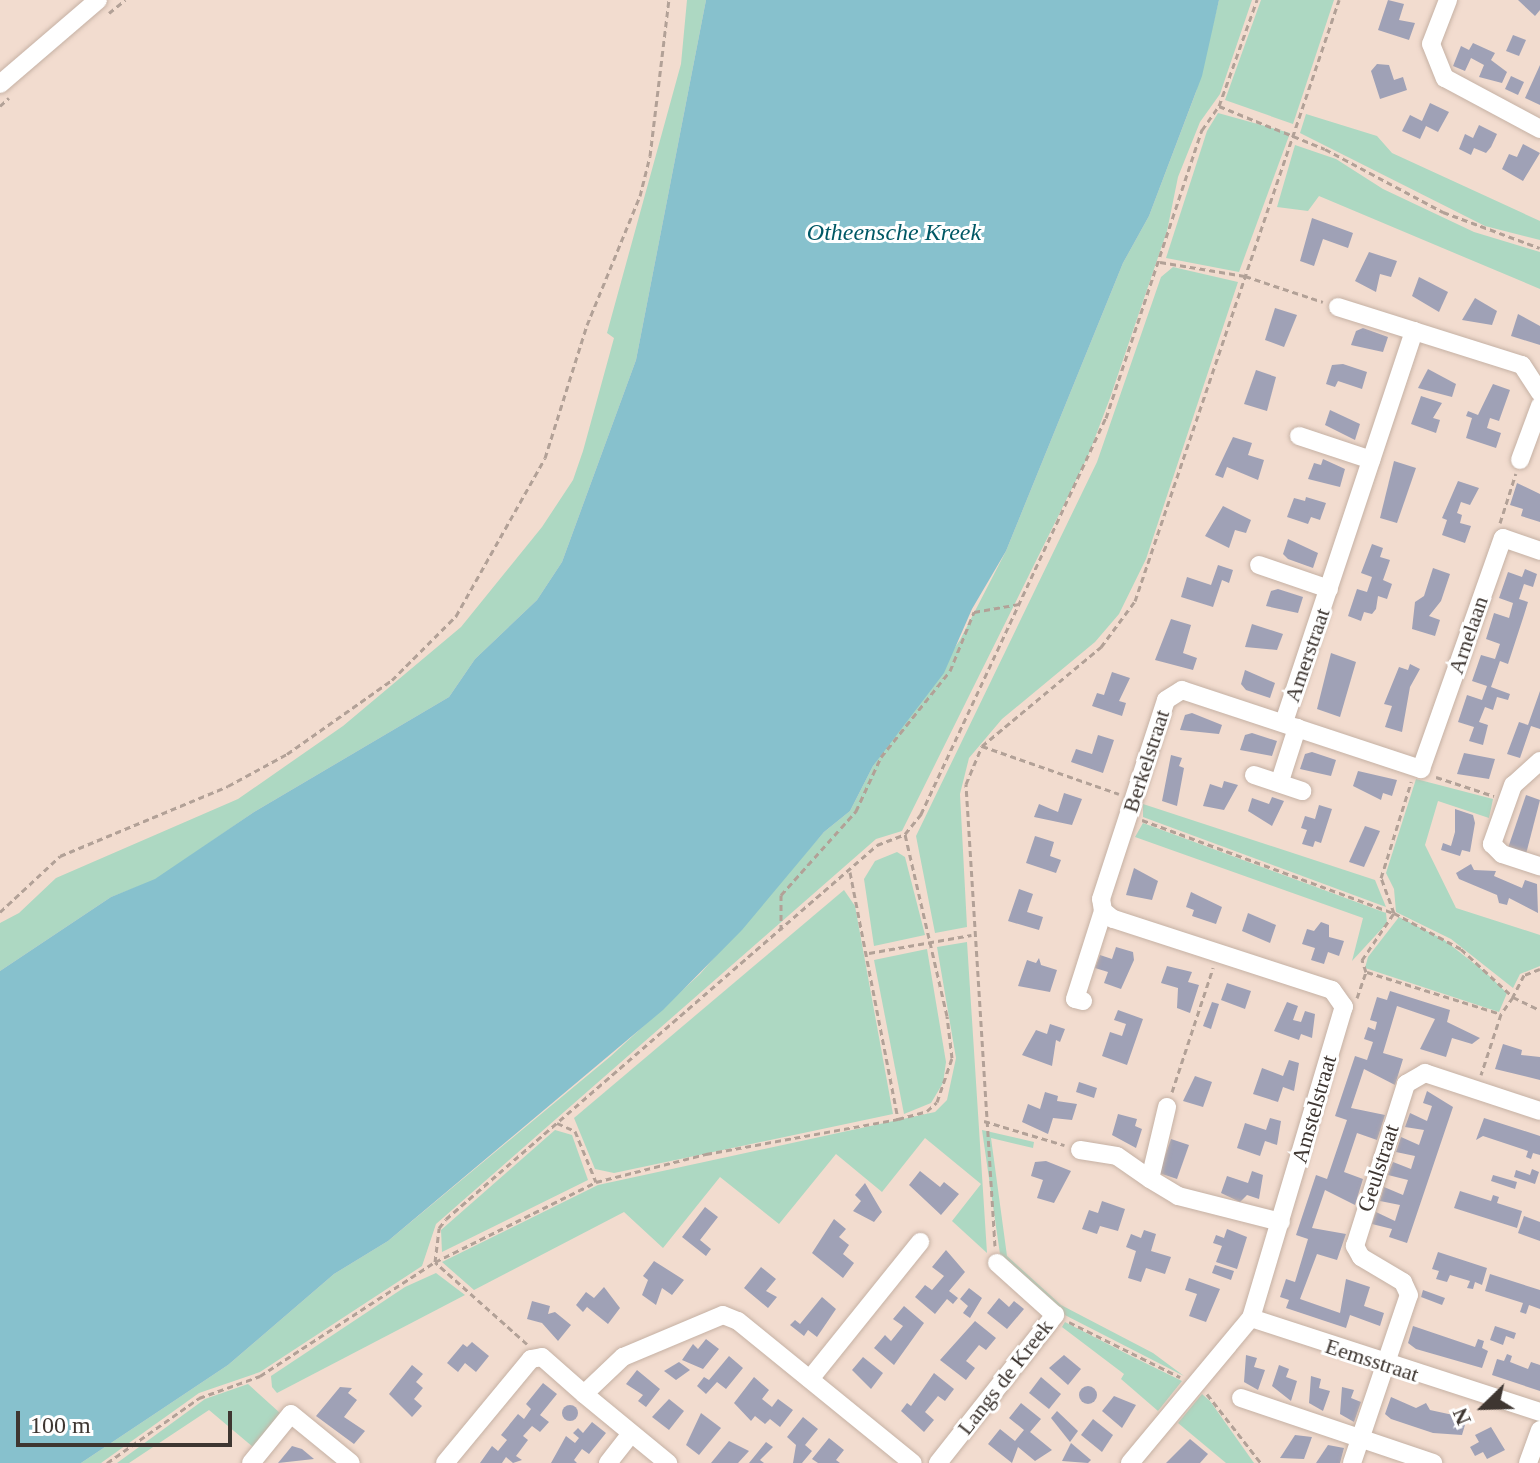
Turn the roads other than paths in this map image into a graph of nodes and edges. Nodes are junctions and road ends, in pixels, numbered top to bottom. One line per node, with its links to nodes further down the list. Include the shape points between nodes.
1 (98, 0): 3 (street)
2 (1448, 0): 4 (street, via 1431,44 1445,78)
3 (0, 84)
4 (1540, 129)
5 (1338, 307): 6 (street)
6 (1414, 331): 7 (street, via 1522,365); 10 (street, Amerstraat)
7 (1540, 393)
8 (1540, 406): 11 (street)
9 (1299, 436): 10 (street)
10 (1371, 460): 14 (street, Amerstraat)
11 (1520, 460)
12 (1540, 551): 17 (street, Arnelaan, via 1503,538)
13 (1259, 565): 14 (street, Amerstraat)
14 (1329, 589): 15 (street, Amerstraat)
15 (1290, 725): 17 (street, Berkelstraat); 19 (street); 22 (street, Berkelstraat, via 1182,690 1172,692 1101,899)
16 (1540, 761): 21 (street, via 1505,799 1492,844 1502,854)
17 (1418, 768)
18 (1254, 775): 19 (street)
19 (1280, 781): 20 (street)
20 (1302, 791)
21 (1540, 866)
22 (1103, 911): 23 (street, Berkelstraat, via 1075,999); 28 (street, Amstelstraat, via 1113,919 1341,996 1343,1012)
23 (1083, 1001)
24 (1167, 1107): 27 (street)
25 (1540, 1111): 32 (street, Geulstraat, via 1419,1073 1406,1084 1355,1240 1361,1257 1408,1290)
26 (1080, 1150): 27 (street, via 1117,1156)
27 (1150, 1179): 28 (street, via 1178,1196)
28 (1281, 1222): 31 (street, Amstelstraat)
29 (920, 1242): 33 (street)
30 (997, 1263): 46 (street, Langs de Kreek, via 1055,1315)
31 (1251, 1318): 32 (street, Eemsstraat); 47 (street)
32 (1385, 1365): 36 (street, Eemsstraat); 39 (street)
33 (810, 1379): 34 (street, via 723,1315 623,1357); 45 (street)
34 (584, 1394): 38 (street); 42 (street, via 542,1357 520,1371)
35 (1241, 1398): 39 (street)
36 (1540, 1412)
37 (1540, 1430): 50 (street)
38 (631, 1434): 43 (street); 44 (street)
39 (1360, 1438): 48 (street); 49 (street)
40 (251, 1463): 41 (street, via 291,1414)
41 (351, 1463)
42 (445, 1463)
43 (608, 1463)
44 (668, 1463)
45 (913, 1463)
46 (938, 1463)
47 (1130, 1463)
48 (1352, 1463)
49 (1433, 1463)
50 (1528, 1463)

